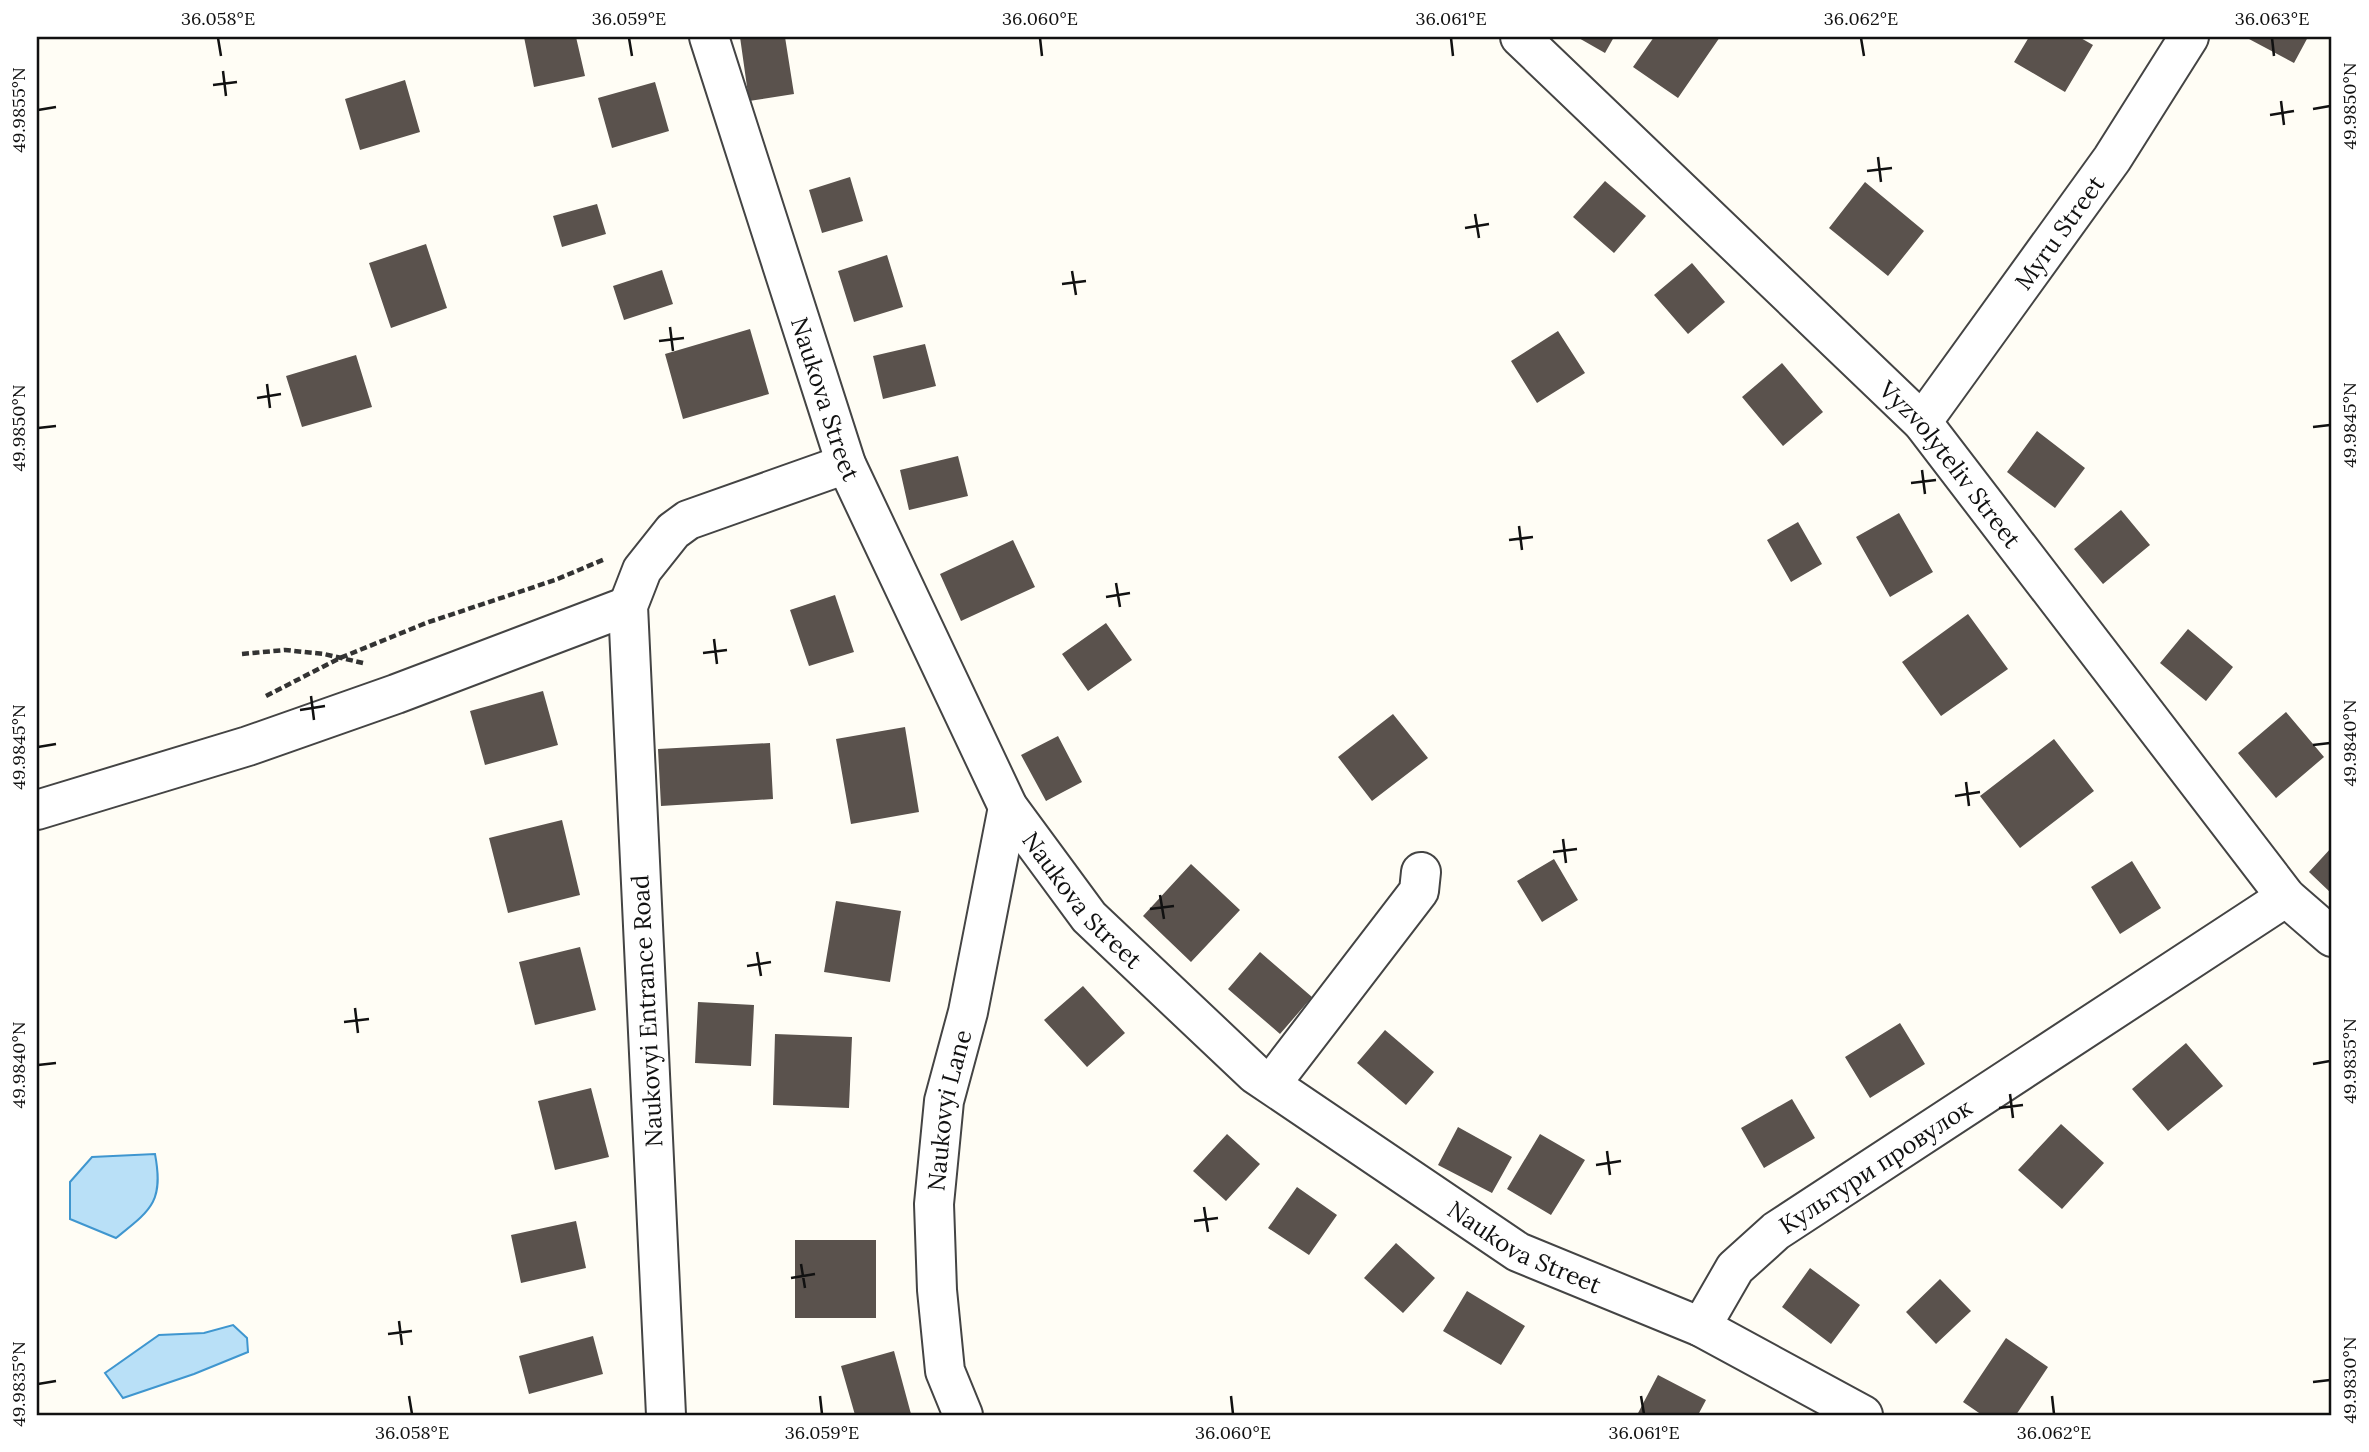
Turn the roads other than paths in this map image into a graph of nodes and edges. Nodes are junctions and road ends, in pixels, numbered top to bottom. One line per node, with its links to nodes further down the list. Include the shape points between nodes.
1 (709, 37): 5 (street, Naukova Street)
2 (1520, 37): 4 (street, Vyzvolyteliv Street)
3 (2189, 37): 4 (street, Myru Street, via 2112,159)
4 (1922, 422): 10 (street, Vyzvolyteliv Street)
5 (846, 464): 6 (street, Naukovyi Entrance Road, via 688,520 673,531 642,570); 7 (street, Naukova Street)
6 (628, 606): 8 (street, via 248,746); 14 (street, Naukovyi Entrance Road)
7 (1008, 807): 12 (street, Naukova Street, via 1089,917); 15 (street, Naukovyi Lane, via 968,1012 944,1101 934,1204 944,1371)
8 (37, 810)
9 (1421, 872): 12 (street, via 1419,891)
10 (2286, 897): 11 (street, Vyzvolyteliv Street); 13 (street, Культури провулок, via 1776,1230 1735,1268)
11 (2332, 937)
12 (1271, 1084): 13 (street, Naukova Street, via 1518,1252)
13 (1701, 1327): 16 (street, Naukova Street)
14 (666, 1415)
15 (963, 1415)
16 (1863, 1415)

